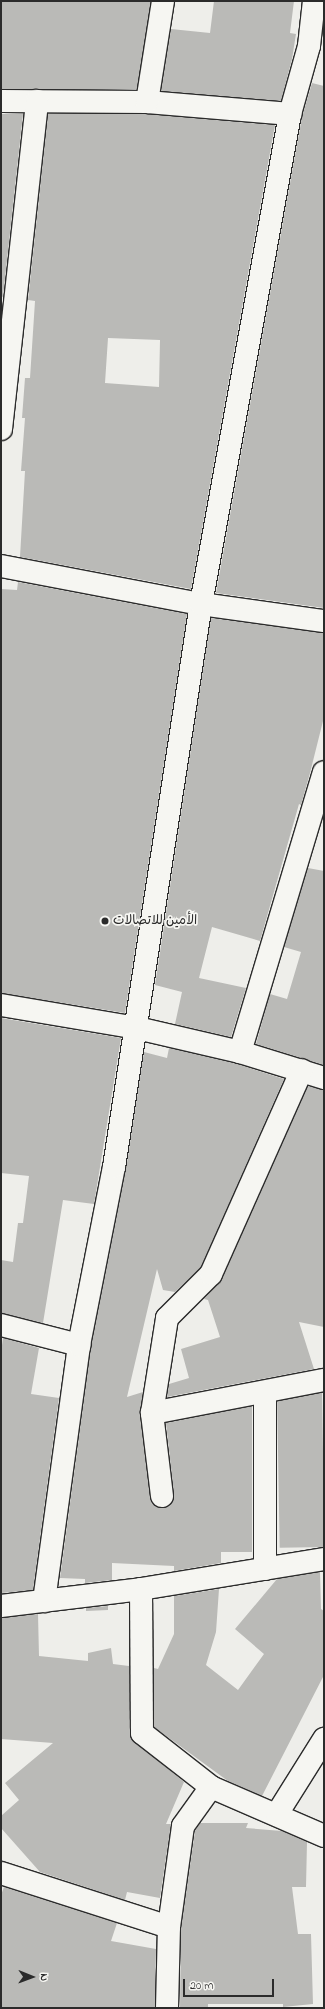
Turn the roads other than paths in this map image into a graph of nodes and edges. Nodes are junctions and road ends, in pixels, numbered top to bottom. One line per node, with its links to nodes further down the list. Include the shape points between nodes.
1 (163, 1): 6 (street)
2 (314, 1): 3 (street)
3 (317, 50): 7 (street)
4 (1, 101): 5 (street)
5 (37, 101): 6 (street); 8 (street)
6 (147, 102): 7 (street)
7 (290, 114): 10 (street)
8 (1, 429)
9 (1, 566): 10 (street)
10 (201, 604): 11 (street); 14 (street)
11 (324, 621)
12 (324, 772): 15 (street)
13 (1, 1005): 14 (street)
14 (137, 1028): 15 (street); 19 (street)
15 (240, 1052): 16 (street)
16 (302, 1070): 17 (street); 22 (street, via 211,1274 167,1318)
17 (324, 1078)
18 (1, 1326): 19 (street)
19 (80, 1345): 27 (street)
20 (324, 1380): 21 (street)
21 (264, 1393): 22 (street); 25 (street)
22 (152, 1413): 23 (street)
23 (162, 1496)
24 (324, 1559): 25 (street)
25 (266, 1569): 26 (street)
26 (141, 1589): 27 (street); 30 (street, via 142,1733)
27 (44, 1601): 28 (street)
28 (1, 1606)
29 (324, 1738): 31 (street)
30 (211, 1786): 31 (street); 34 (street, via 183,1826)
31 (277, 1814): 32 (street)
32 (324, 1836)
33 (1, 1872): 34 (street)
34 (169, 1927): 35 (street)
35 (167, 2008)

